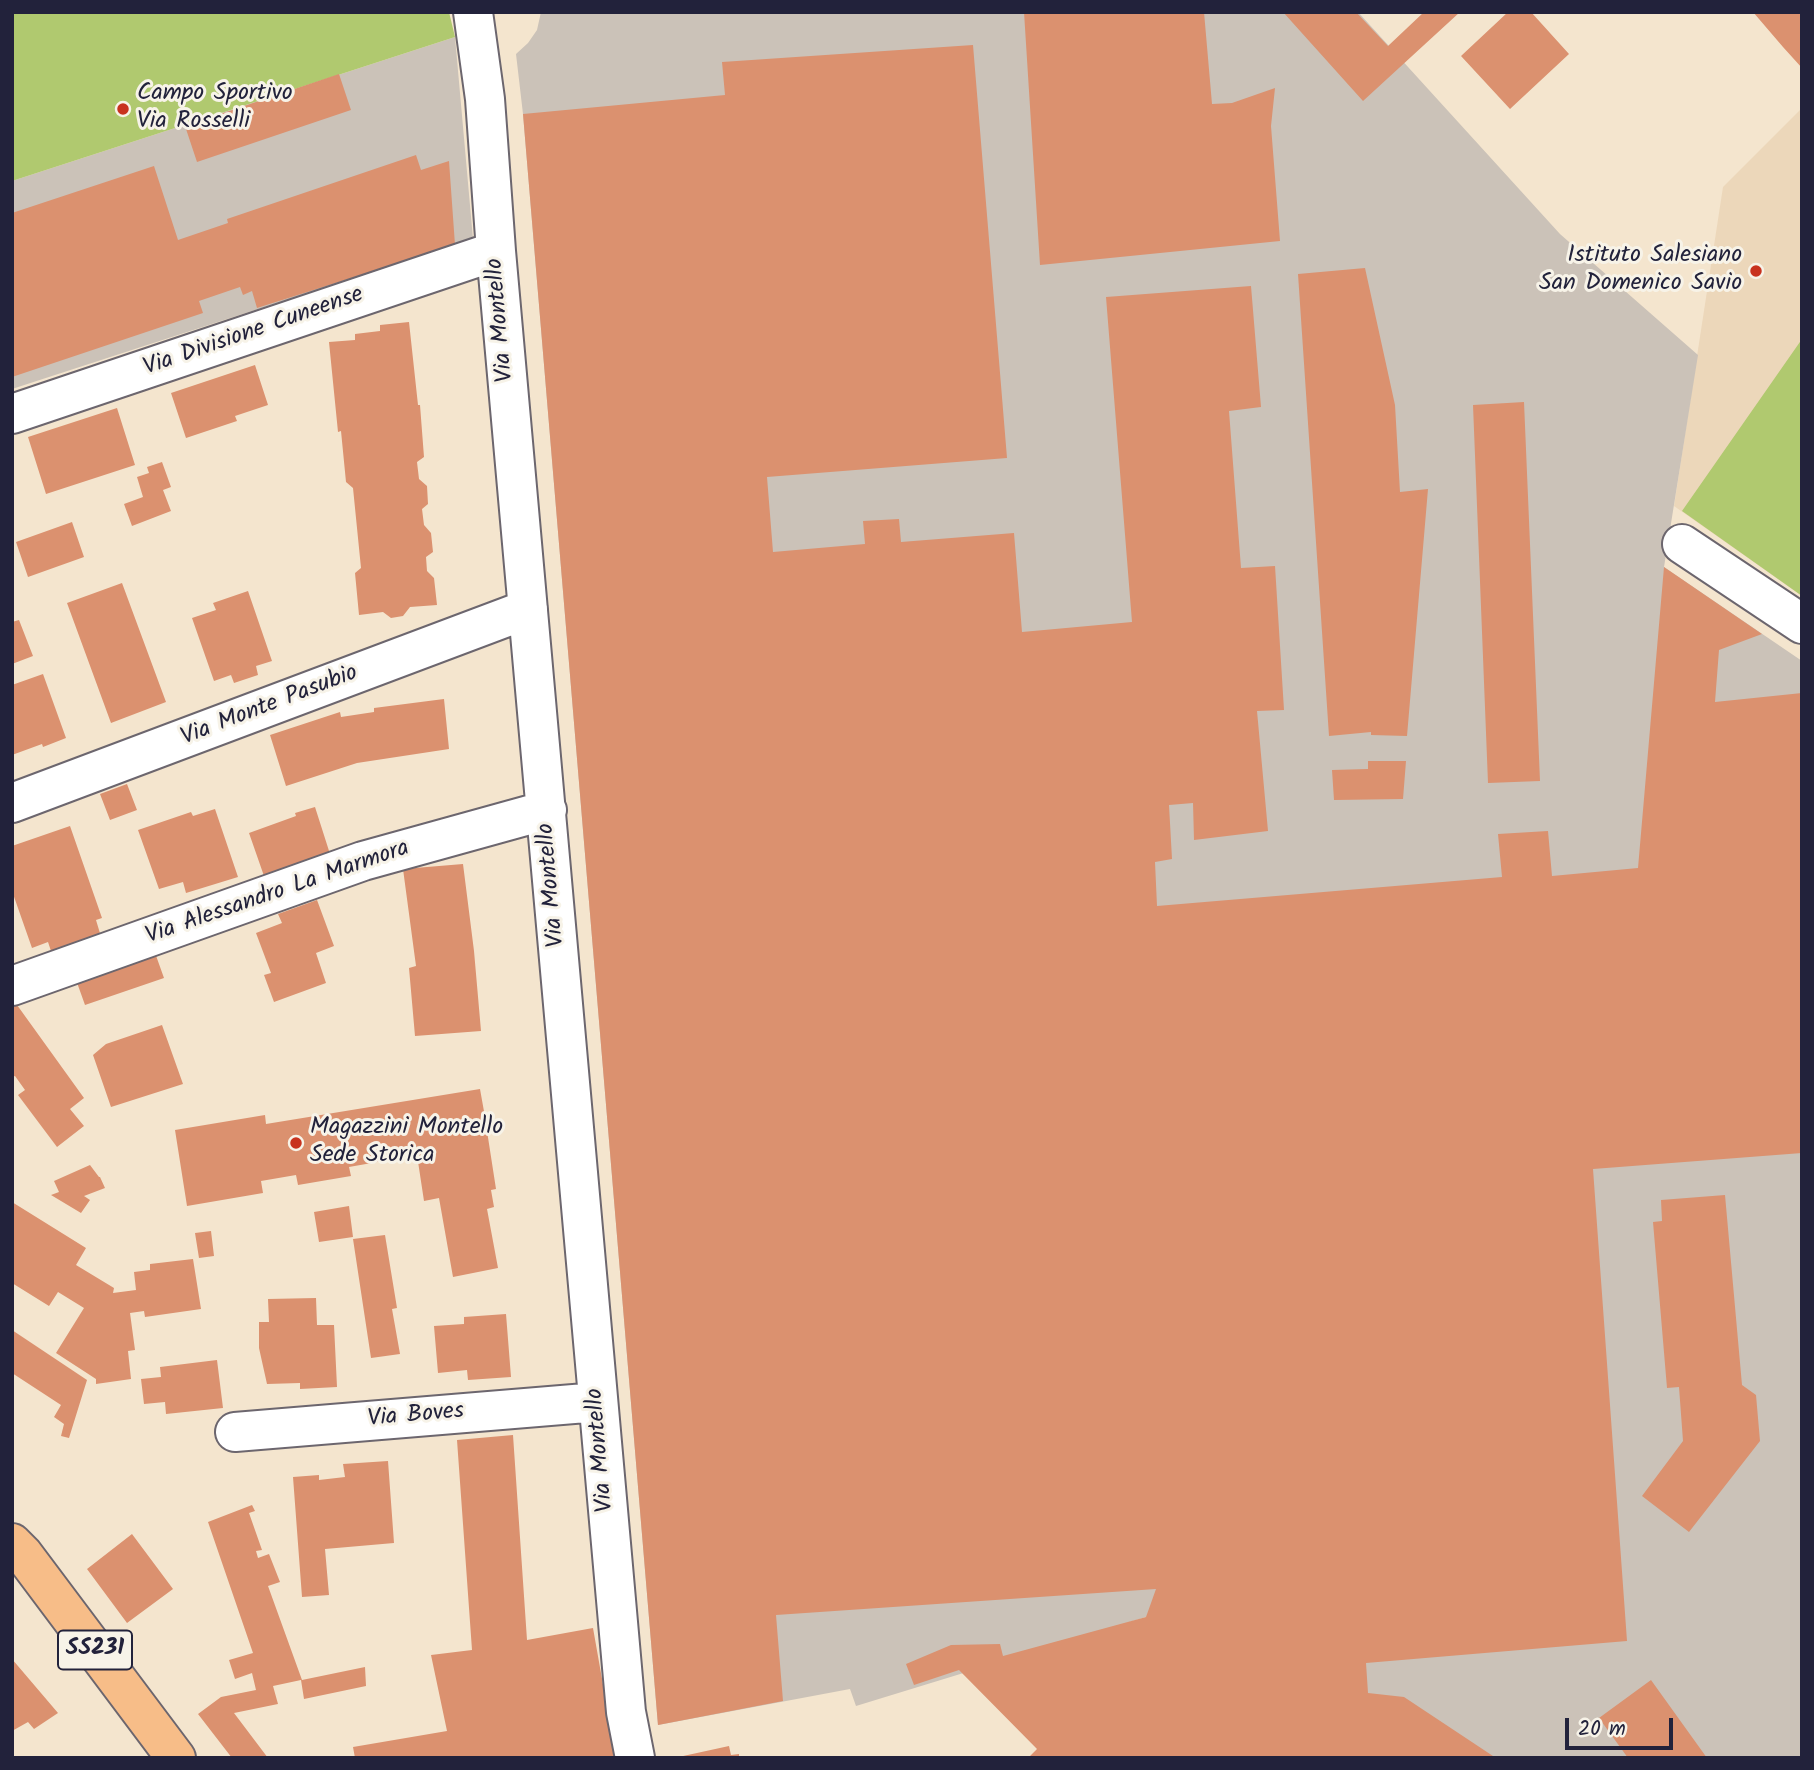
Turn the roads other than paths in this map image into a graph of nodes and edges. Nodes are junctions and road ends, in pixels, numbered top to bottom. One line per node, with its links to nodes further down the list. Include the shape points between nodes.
1 (473, 12): 2 (street, Via Montello, via 485,99)
2 (496, 251): 3 (street, Via Divisione Cuneense); 5 (street, Via Montello)
3 (12, 414)
4 (1682, 544): 6 (street)
5 (528, 609): 7 (street, Via Monte Pasubio); 8 (street, Via Montello)
6 (1802, 624)
7 (12, 803)
8 (547, 810): 9 (street, Via Alessandro La Marmora, via 363,861); 10 (street, Via Montello)
9 (12, 986)
10 (598, 1402): 11 (street, Via Boves); 14 (street, Via Montello, via 626,1712)
11 (235, 1432)
12 (12, 1543): 13 (main road, SS231)
13 (176, 1758)
14 (635, 1758)

